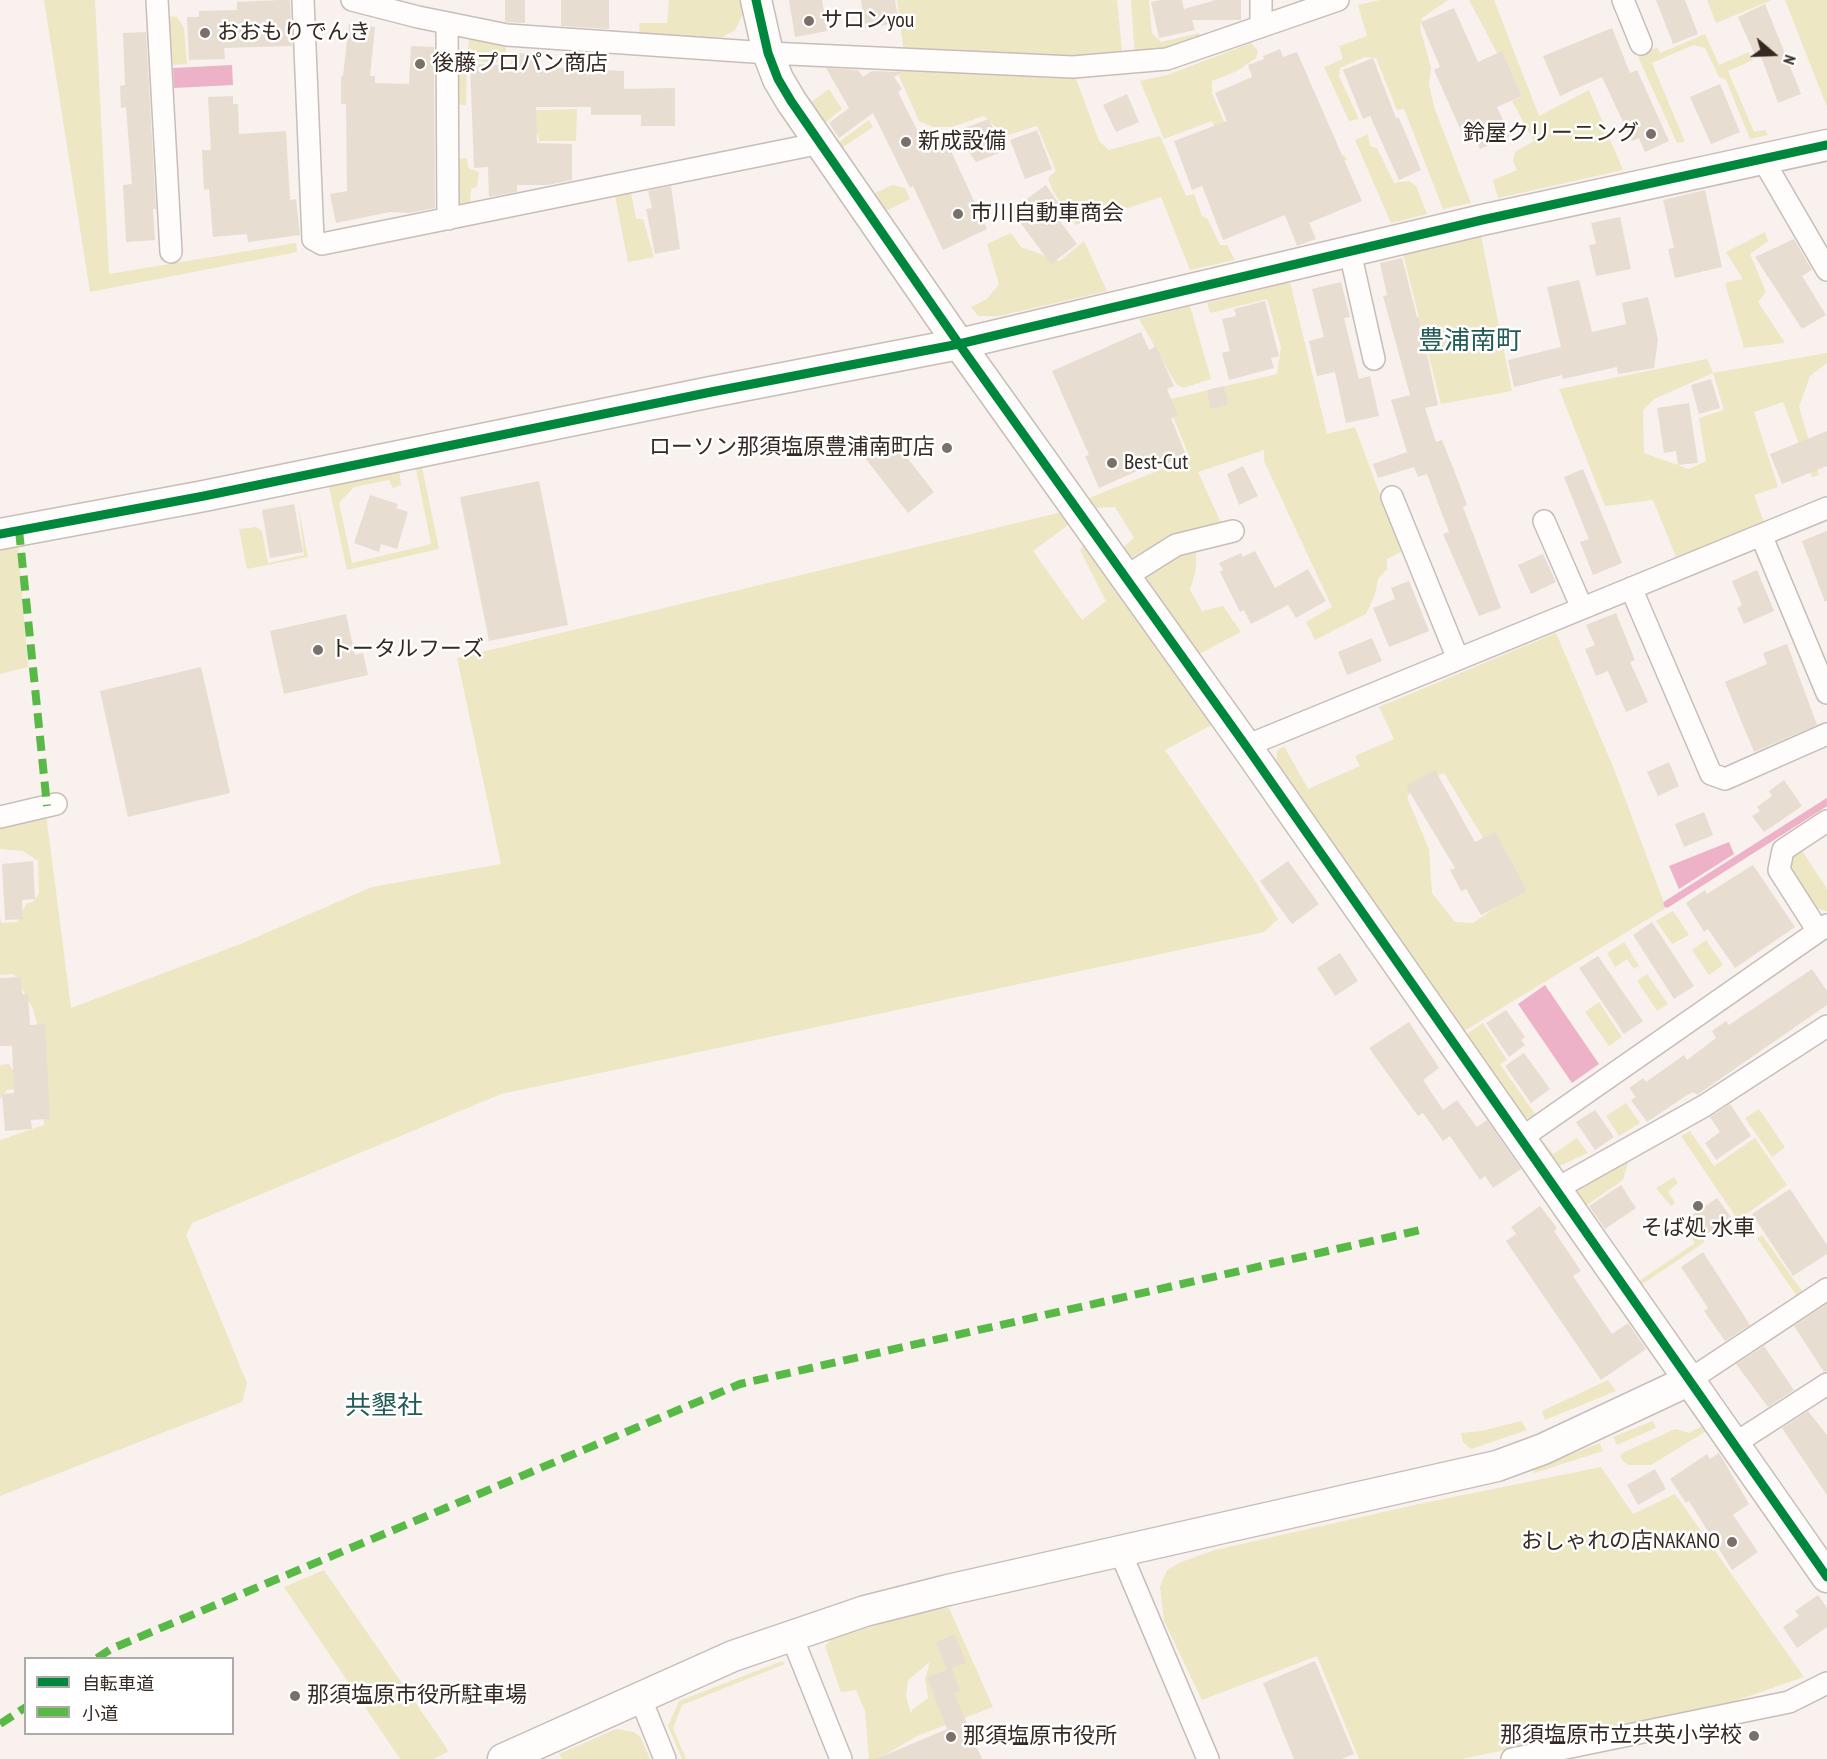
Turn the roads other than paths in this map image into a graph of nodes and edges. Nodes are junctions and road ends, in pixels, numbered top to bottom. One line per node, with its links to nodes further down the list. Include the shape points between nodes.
1 (157, 0): 16 (street)
2 (303, 0): 15 (street, via 313,239 322,244)
3 (352, 0): 8 (street)
4 (756, 0): 11 (street)
5 (1261, 0): 9 (street)
6 (1338, 0): 9 (street)
7 (1623, 0): 10 (street)
8 (447, 24): 11 (street, via 507,35); 15 (street)
9 (1261, 26): 11 (street, via 1167,59 1073,67)
10 (1641, 44)
11 (768, 53): 12 (street, via 783,87)
12 (821, 143): 15 (street); 19 (street)
13 (1827, 145): 14 (street)
14 (1762, 158): 17 (street); 18 (street)
15 (448, 219)
16 (171, 252)
17 (1350, 252): 19 (street); 20 (street)
18 (1827, 270)
19 (959, 344): 25 (street); 27 (street)
20 (1374, 359)
21 (1392, 497): 30 (street)
22 (1827, 508): 26 (street)
23 (1544, 521): 29 (street)
24 (1233, 531): 27 (street, via 1176,545)
25 (0, 534)
26 (1761, 536): 28 (street); 31 (street)
27 (1125, 576): 33 (street)
28 (1631, 588): 29 (street); 32 (street, via 1711,774 1725,779)
29 (1582, 608): 30 (street)
30 (1458, 659): 33 (street)
31 (1827, 693)
32 (1827, 734)
33 (1246, 746): 39 (street)
34 (57, 804): 35 (street)
35 (0, 817)
36 (1827, 821): 37 (street, via 1783,850 1779,870)
37 (1823, 928): 39 (street)
38 (1827, 1026): 40 (street, via 1704,1106)
39 (1520, 1139): 40 (street)
40 (1556, 1189): 42 (street)
41 (1827, 1289): 42 (street)
42 (1688, 1381): 44 (street); 46 (street, via 1497,1467)
43 (1827, 1384): 44 (street)
44 (1734, 1444): 45 (street)
45 (1819, 1547): 47 (street)
46 (1120, 1551): 48 (street, via 865,1611); 54 (street)
47 (1827, 1577)
48 (792, 1637): 50 (street, via 733,1656); 53 (street)
49 (1827, 1683): 55 (street, via 1789,1702)
50 (640, 1697): 51 (street); 52 (street)
51 (503, 1759)
52 (665, 1759)
53 (841, 1759)
54 (1208, 1759)
55 (1512, 1759)

